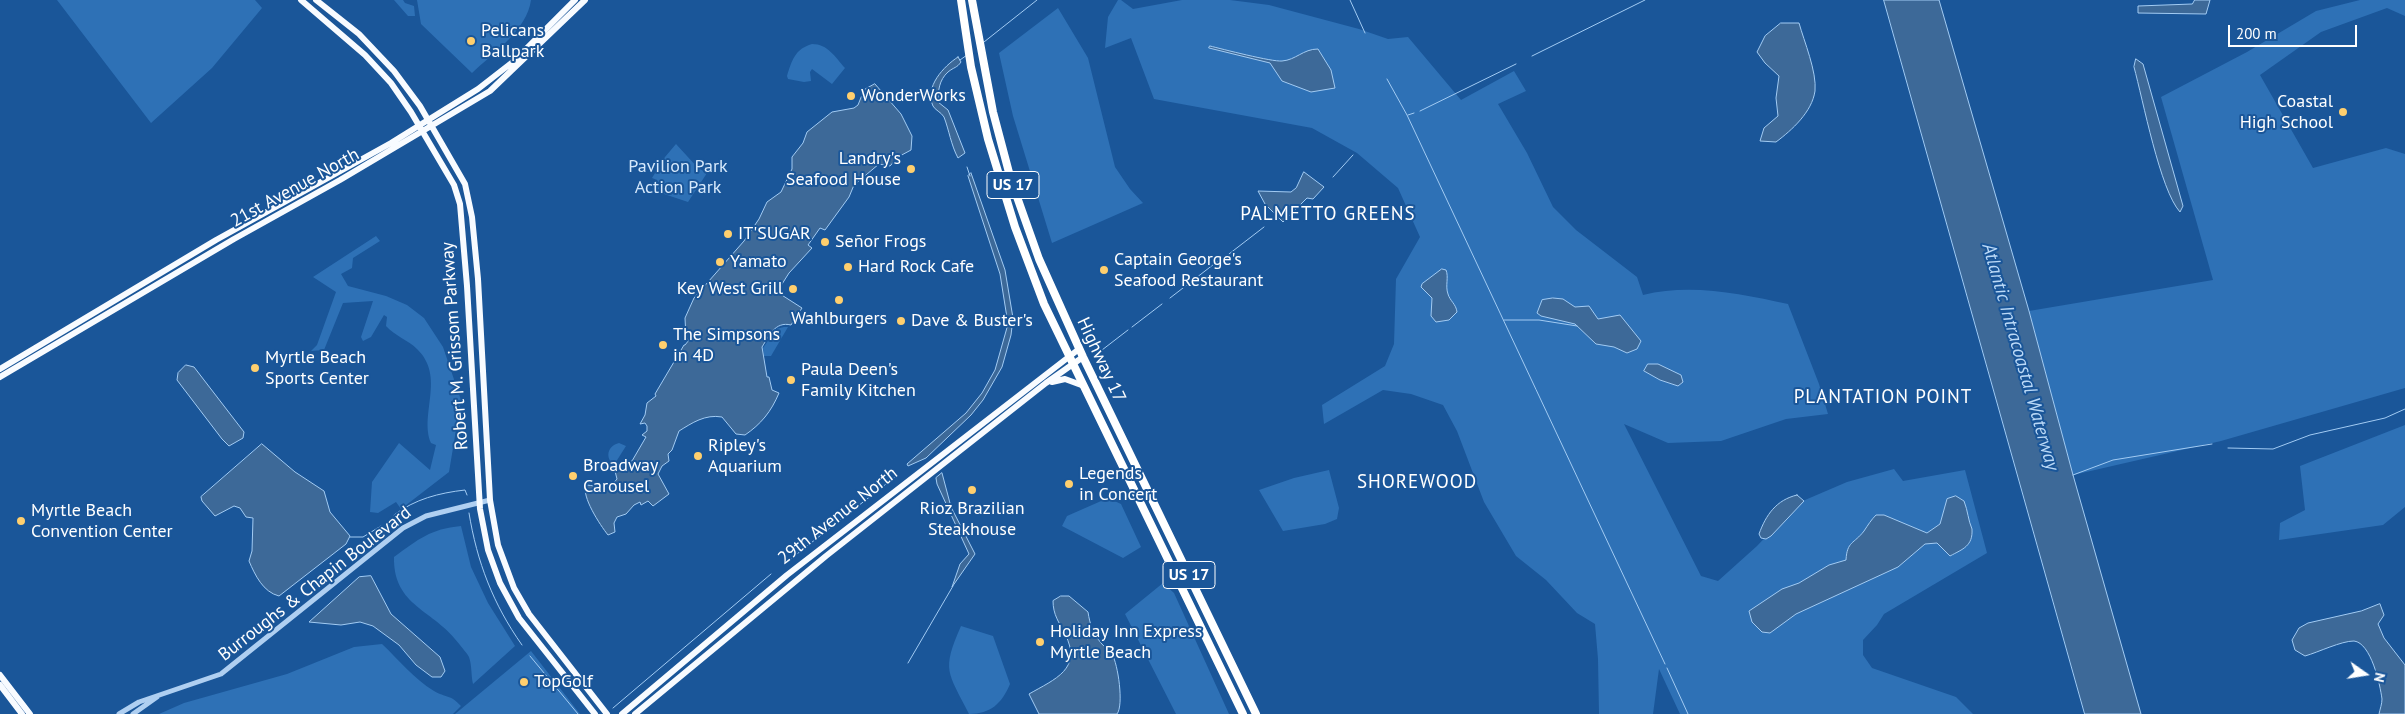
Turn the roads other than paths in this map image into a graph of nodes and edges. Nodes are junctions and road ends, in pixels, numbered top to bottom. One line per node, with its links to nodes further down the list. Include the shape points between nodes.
1 (301, 0): 8 (main road, Robert M. Grissom Parkway, via 366,55 391,83)
2 (316, 0): 7 (main road, Robert M. Grissom Parkway, via 378,52)
3 (575, 0): 7 (main road, 21st Avenue North, via 496,77)
4 (585, 0): 7 (main road, 21st Avenue North, via 490,91)
5 (961, 0): 10 (highway, Highway 17 / US 17, via 988,139 1015,227 1044,304)
6 (972, 0): 9 (highway, Highway 17 / US 17, via 1003,151 1039,259)
7 (430, 123): 8 (main road, 21st Avenue North); 17 (main road, Robert M. Grissom Parkway, via 466,184 470,201)
8 (421, 129): 13 (main road, 21st Avenue North, via 216,240); 14 (main road, 21st Avenue North); 18 (main road, Robert M. Grissom Parkway, via 454,185 460,204)
9 (1079, 349): 10 (main road, 29th Avenue North); 11 (highway, Highway 17 / US 17)
10 (1069, 356): 12 (highway, Highway 17 / US 17); 28 (main road, 29th Avenue North, via 787,575)
11 (1083, 357): 12 (main road, 29th Avenue North); 31 (highway, Highway 17 / US 17)
12 (1073, 364): 15 (main road, 29th Avenue North); 16 (highway, Highway 17 / US 17)
13 (0, 369)
14 (0, 377)
15 (1046, 383): 16 (main road, via 1065,379); 29 (main road, 29th Avenue North, via 826,556)
16 (1084, 386): 30 (highway, Highway 17 / US 17)
17 (490, 500): 18 (street, Burroughs & Chapin Boulevard); 27 (main road, Robert M. Grissom Parkway, via 501,554 522,602)
18 (480, 502): 21 (street, Burroughs & Chapin Boulevard, via 426,516 403,528 221,674); 26 (main road, Robert M. Grissom Parkway, via 488,550 508,598 528,630)
19 (0, 675): 23 (main road)
20 (0, 685): 22 (main road)
21 (159, 695): 24 (street, Burroughs & Chapin Boulevard, via 138,702); 25 (street, Burroughs & Chapin Boulevard)
22 (22, 714)
23 (30, 714)
24 (119, 714)
25 (133, 714)
26 (595, 714)
27 (607, 714)
28 (622, 714)
29 (635, 714)
30 (1243, 714)
31 (1256, 714)

